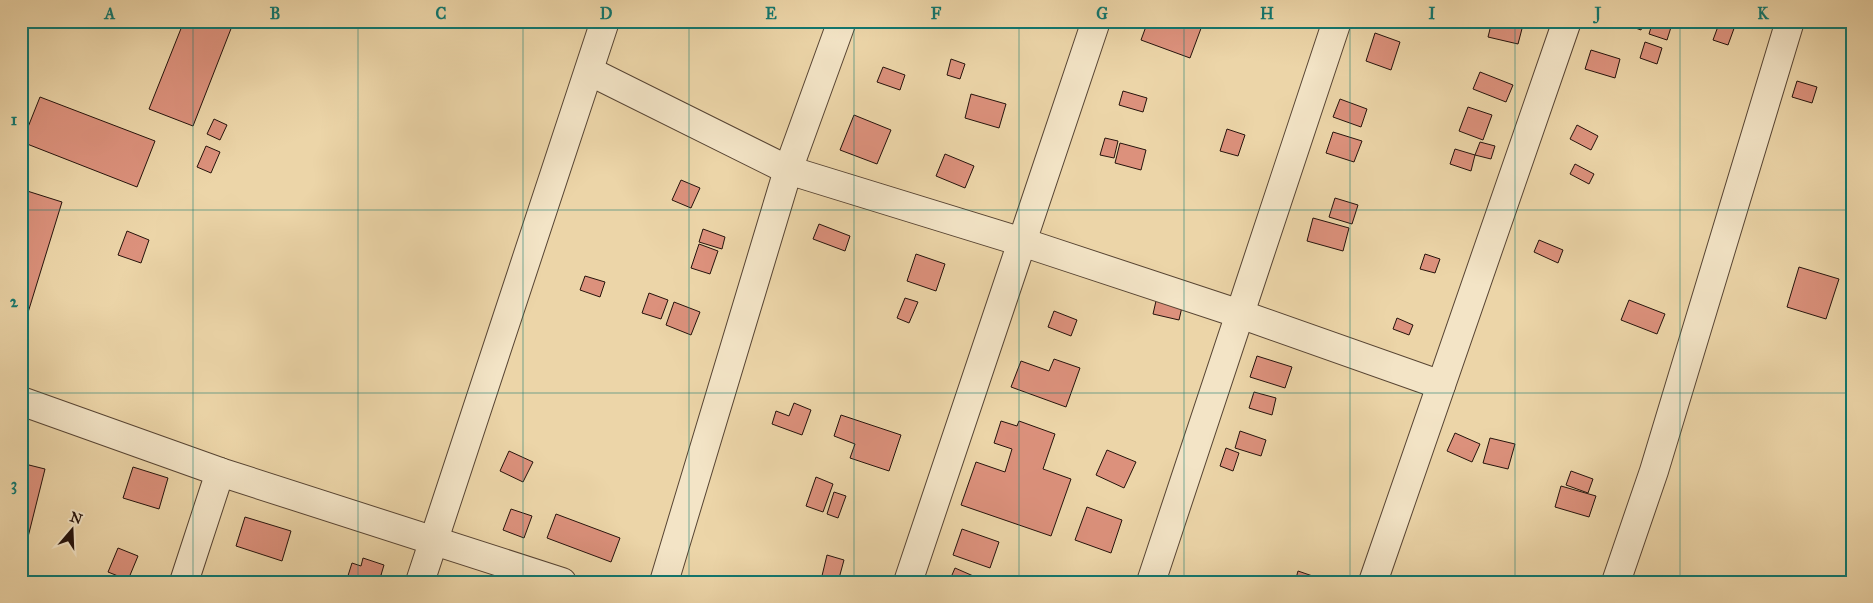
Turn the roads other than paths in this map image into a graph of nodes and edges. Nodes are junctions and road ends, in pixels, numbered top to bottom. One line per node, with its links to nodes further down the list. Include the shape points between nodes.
1 (605, 21): 7 (street)
2 (842, 21): 8 (street)
3 (1096, 21): 9 (street)
4 (1338, 21): 10 (street)
5 (1567, 21): 11 (street)
6 (1790, 21): 22 (street, via 1654,471)
7 (589, 71): 8 (street); 14 (street)
8 (788, 170): 9 (street); 18 (street)
9 (1022, 242): 10 (street); 19 (street)
10 (1240, 314): 11 (street); 20 (street)
11 (1441, 384): 21 (street)
12 (21, 401): 13 (street)
13 (220, 472): 14 (street); 15 (street)
14 (433, 540): 16 (street); 17 (street)
15 (184, 582)
16 (420, 582)
17 (562, 582)
18 (664, 582)
19 (908, 582)
20 (1151, 582)
21 (1373, 582)
22 (1616, 582)

